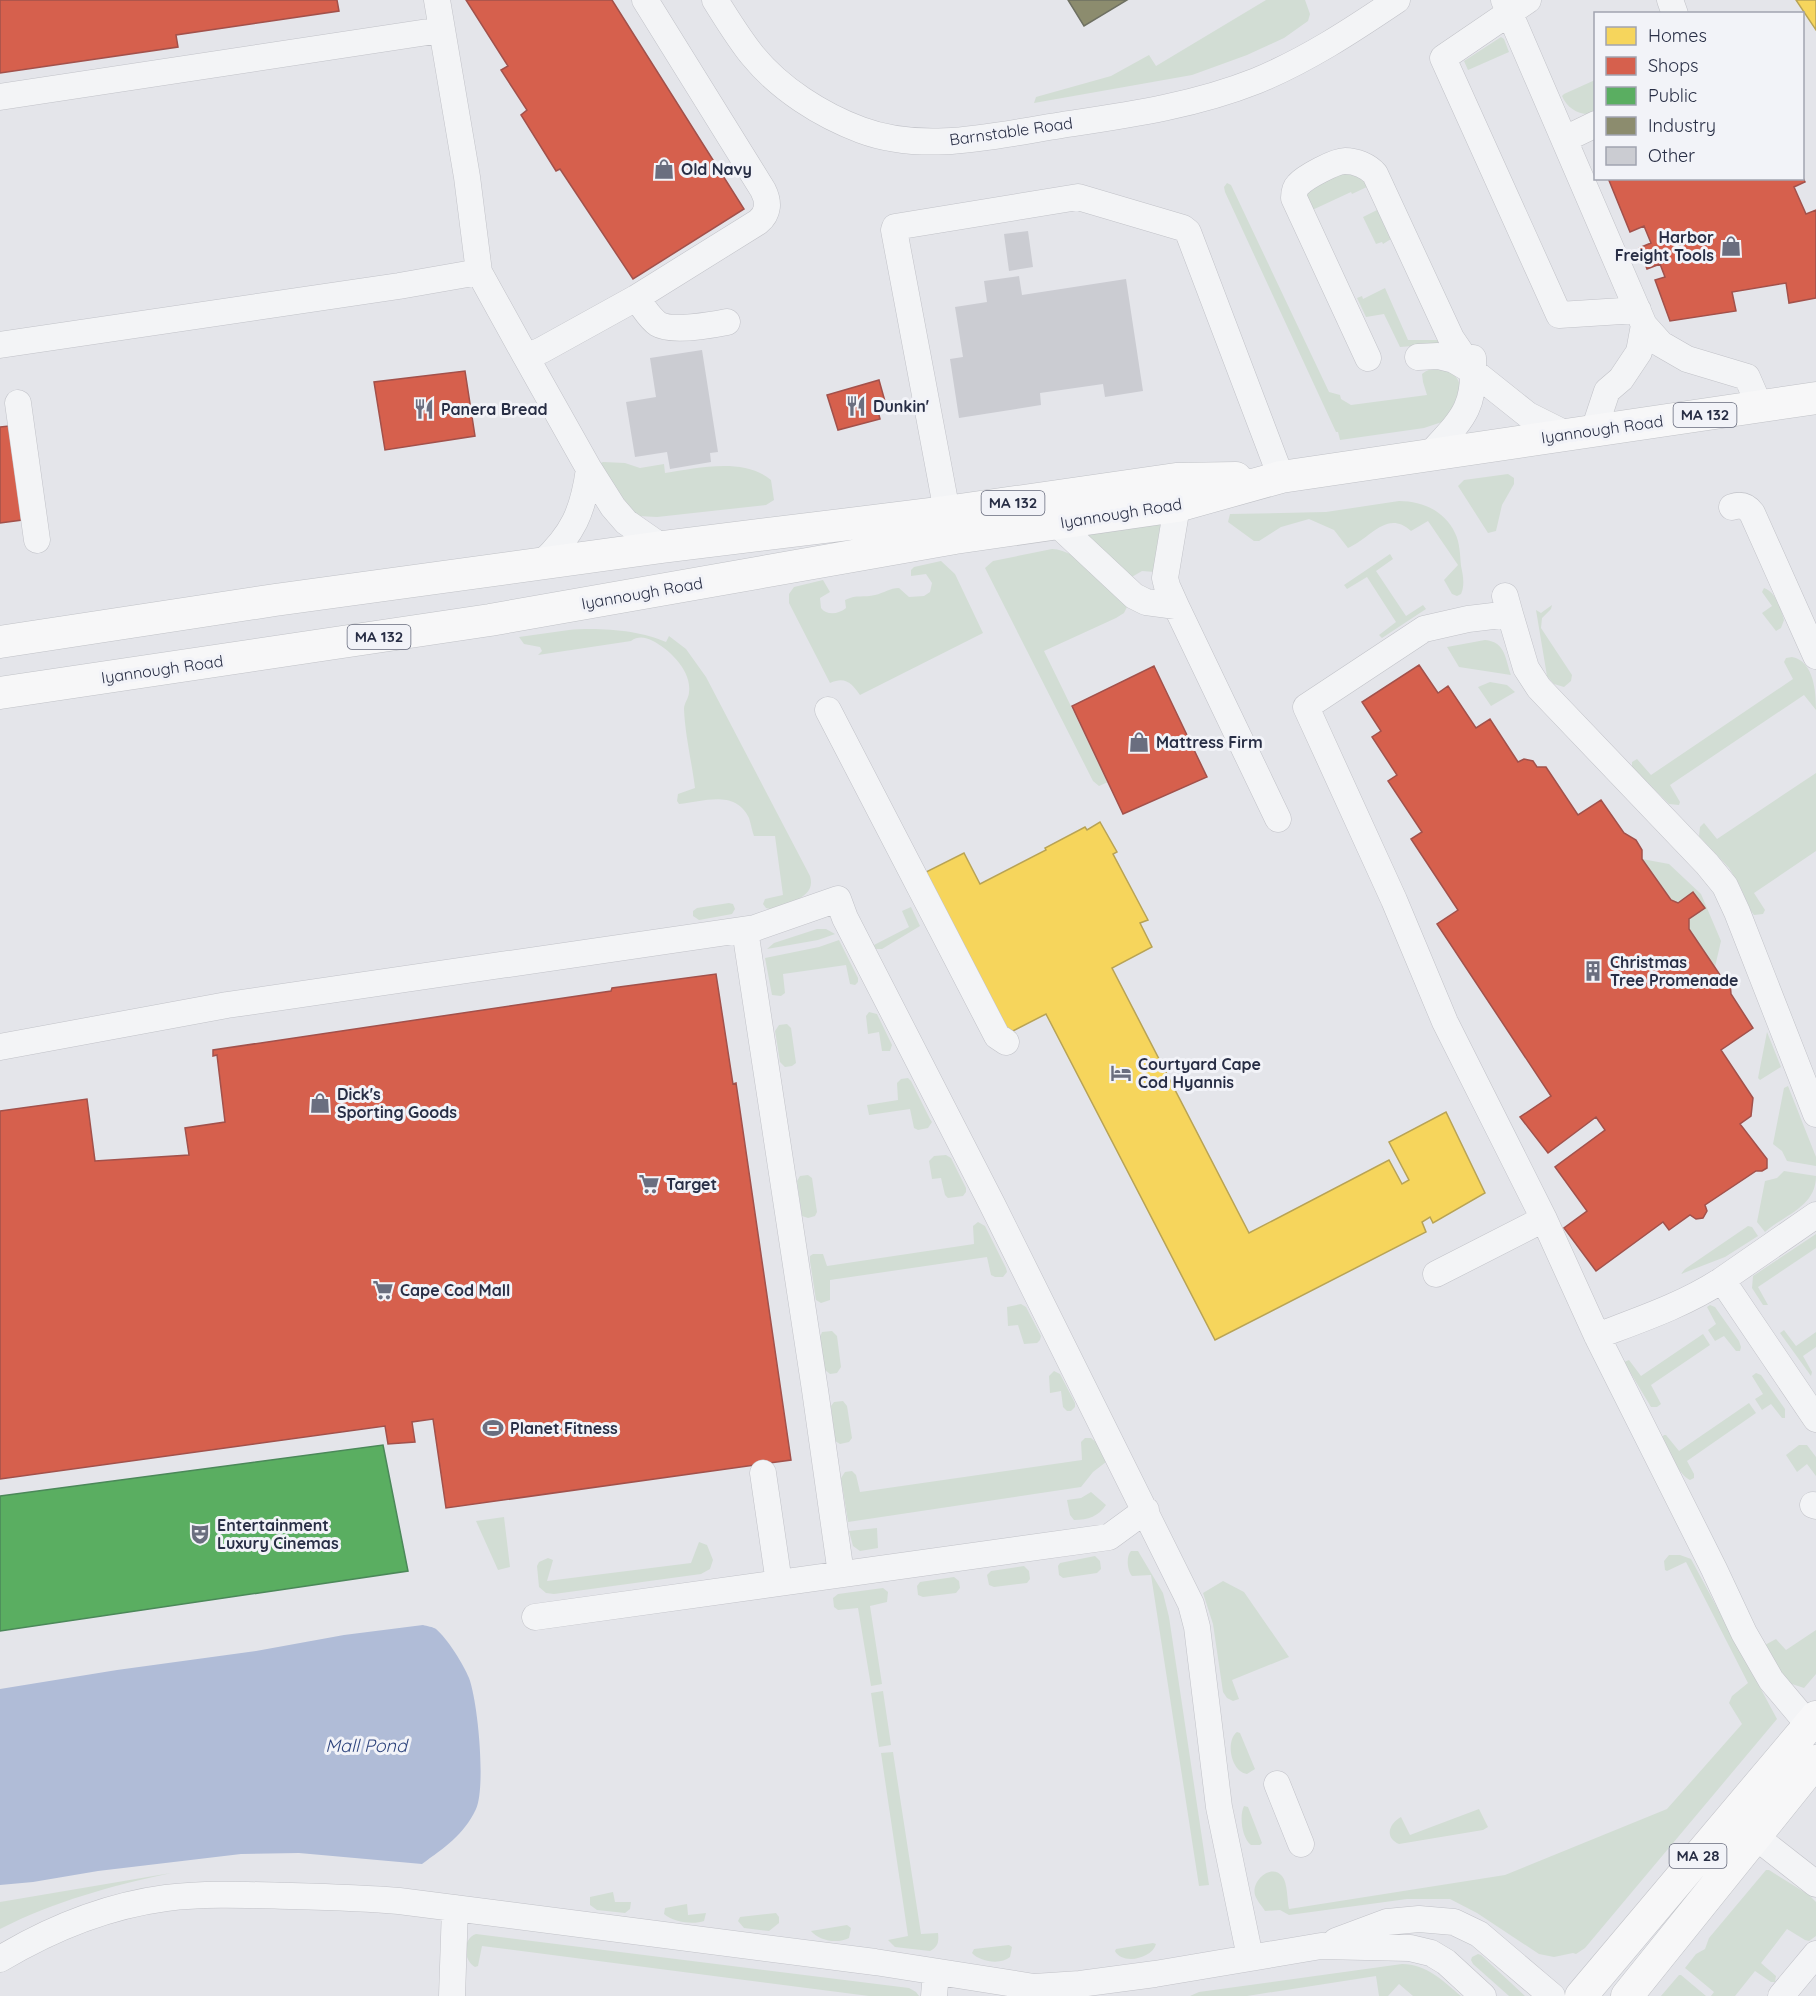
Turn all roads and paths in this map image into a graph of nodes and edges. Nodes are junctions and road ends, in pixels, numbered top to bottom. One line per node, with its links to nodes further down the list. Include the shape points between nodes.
1 (437, 0): 6 (street)
2 (645, 0): 11 (street, via 763,190 768,206 758,222)
3 (715, 0): 4 (street, Barnstable Road, via 752,55 784,86 824,112 881,136 935,141 1167,109 1212,96 1299,62)
4 (1397, 0)
5 (1514, 4): 9 (street); 12 (street, via 1443,58 1559,315)
6 (441, 30): 7 (street); 10 (street, via 467,177)
7 (0, 97)
8 (1594, 125): 9 (street)
9 (1565, 139): 12 (street)
10 (478, 272): 14 (street); 16 (street)
11 (636, 298): 13 (street, via 651,318 663,326); 16 (street)
12 (1641, 318): 22 (street, via 1661,344 1687,359 1747,377); 23 (street, via 1639,352)
13 (727, 322)
14 (0, 345)
15 (1472, 345): 19 (street)
16 (526, 357): 25 (street)
17 (1418, 357): 19 (street, via 1446,357)
18 (1368, 358): 19 (street, via 1294,198 1304,180 1345,161 1366,166 1375,174 1451,338)
19 (1474, 372): 23 (street, via 1528,415); 24 (street, via 1470,404 1460,422)
20 (1816, 398): 22 (main road, Iyannough Road / MA 132)
21 (18, 403): 31 (street)
22 (1760, 407): 23 (main road, Iyannough Road / MA 132)
23 (1580, 432): 24 (main road, Iyannough Road / MA 132)
24 (1430, 454): 26 (main road, Iyannough Road / MA 132)
25 (589, 469): 32 (street, via 626,522); 33 (street, via 576,520 564,541)
26 (1281, 477): 27 (main road, Iyannough Road / MA 132); 29 (main road, Iyannough Road / MA 132, via 1176,479); 29 (street, via 1188,232 1078,197 895,227)
27 (1177, 506): 30 (main road, Iyannough Road / MA 132); 34 (street, via 1165,578)
28 (1732, 507): 36 (street, via 1740,504 1752,513)
29 (947, 512): 32 (main road, Iyannough Road / MA 132)
30 (1056, 523): 34 (street, via 1134,596 1146,602); 37 (main road, Iyannough Road / MA 132, via 490,620)
31 (37, 540)
32 (662, 547): 33 (main road, Iyannough Road / MA 132)
33 (542, 563): 35 (main road, Iyannough Road / MA 132)
34 (1176, 606): 39 (street)
35 (0, 642)
36 (1816, 656)
37 (0, 693)
38 (828, 710): 41 (street, via 997,1036)
39 (1278, 819)
40 (745, 930): 42 (street, via 227,1005); 51 (street, via 838,899); 52 (street)
41 (1006, 1042)
42 (0, 1047)
43 (1816, 1114): 45 (street, via 1725,886 1539,688 1526,668 1508,605 1424,629 1306,707 1445,1022)
44 (1816, 1215): 47 (street)
45 (1544, 1219): 46 (street); 48 (street)
46 (1436, 1274)
47 (1722, 1280): 48 (street, via 1677,1304); 49 (street)
48 (1597, 1336): 55 (street, via 1650,1425 1759,1661 1790,1704)
49 (1816, 1419)
50 (763, 1473): 53 (street)
51 (1146, 1510): 52 (street, via 1109,1537); 64 (street, via 1195,1616 1219,1807)
52 (841, 1574): 53 (street)
53 (779, 1583): 54 (street)
54 (535, 1617)
55 (1813, 1721): 70 (main road, MA 28)
56 (1816, 1761): 58 (main road, MA 28)
57 (1277, 1784): 59 (street)
58 (1756, 1837): 60 (street); 71 (main road, MA 28)
59 (1301, 1844)
60 (1816, 1884)
61 (455, 1908): 65 (street, via 370,1898 166,1898 68,1924); 66 (street); 67 (street)
62 (1321, 1946): 64 (street); 68 (street, via 1410,1948 1431,1953); 69 (street, via 1387,1922 1454,1922 1479,1934)
63 (1816, 1954): 72 (street)
64 (1250, 1957): 66 (street, via 1080,1984)
65 (0, 1959)
66 (935, 1984)
67 (452, 1996)
68 (1483, 1996)
69 (1552, 1996)
70 (1581, 1996)
71 (1627, 1996)
72 (1781, 1996)

